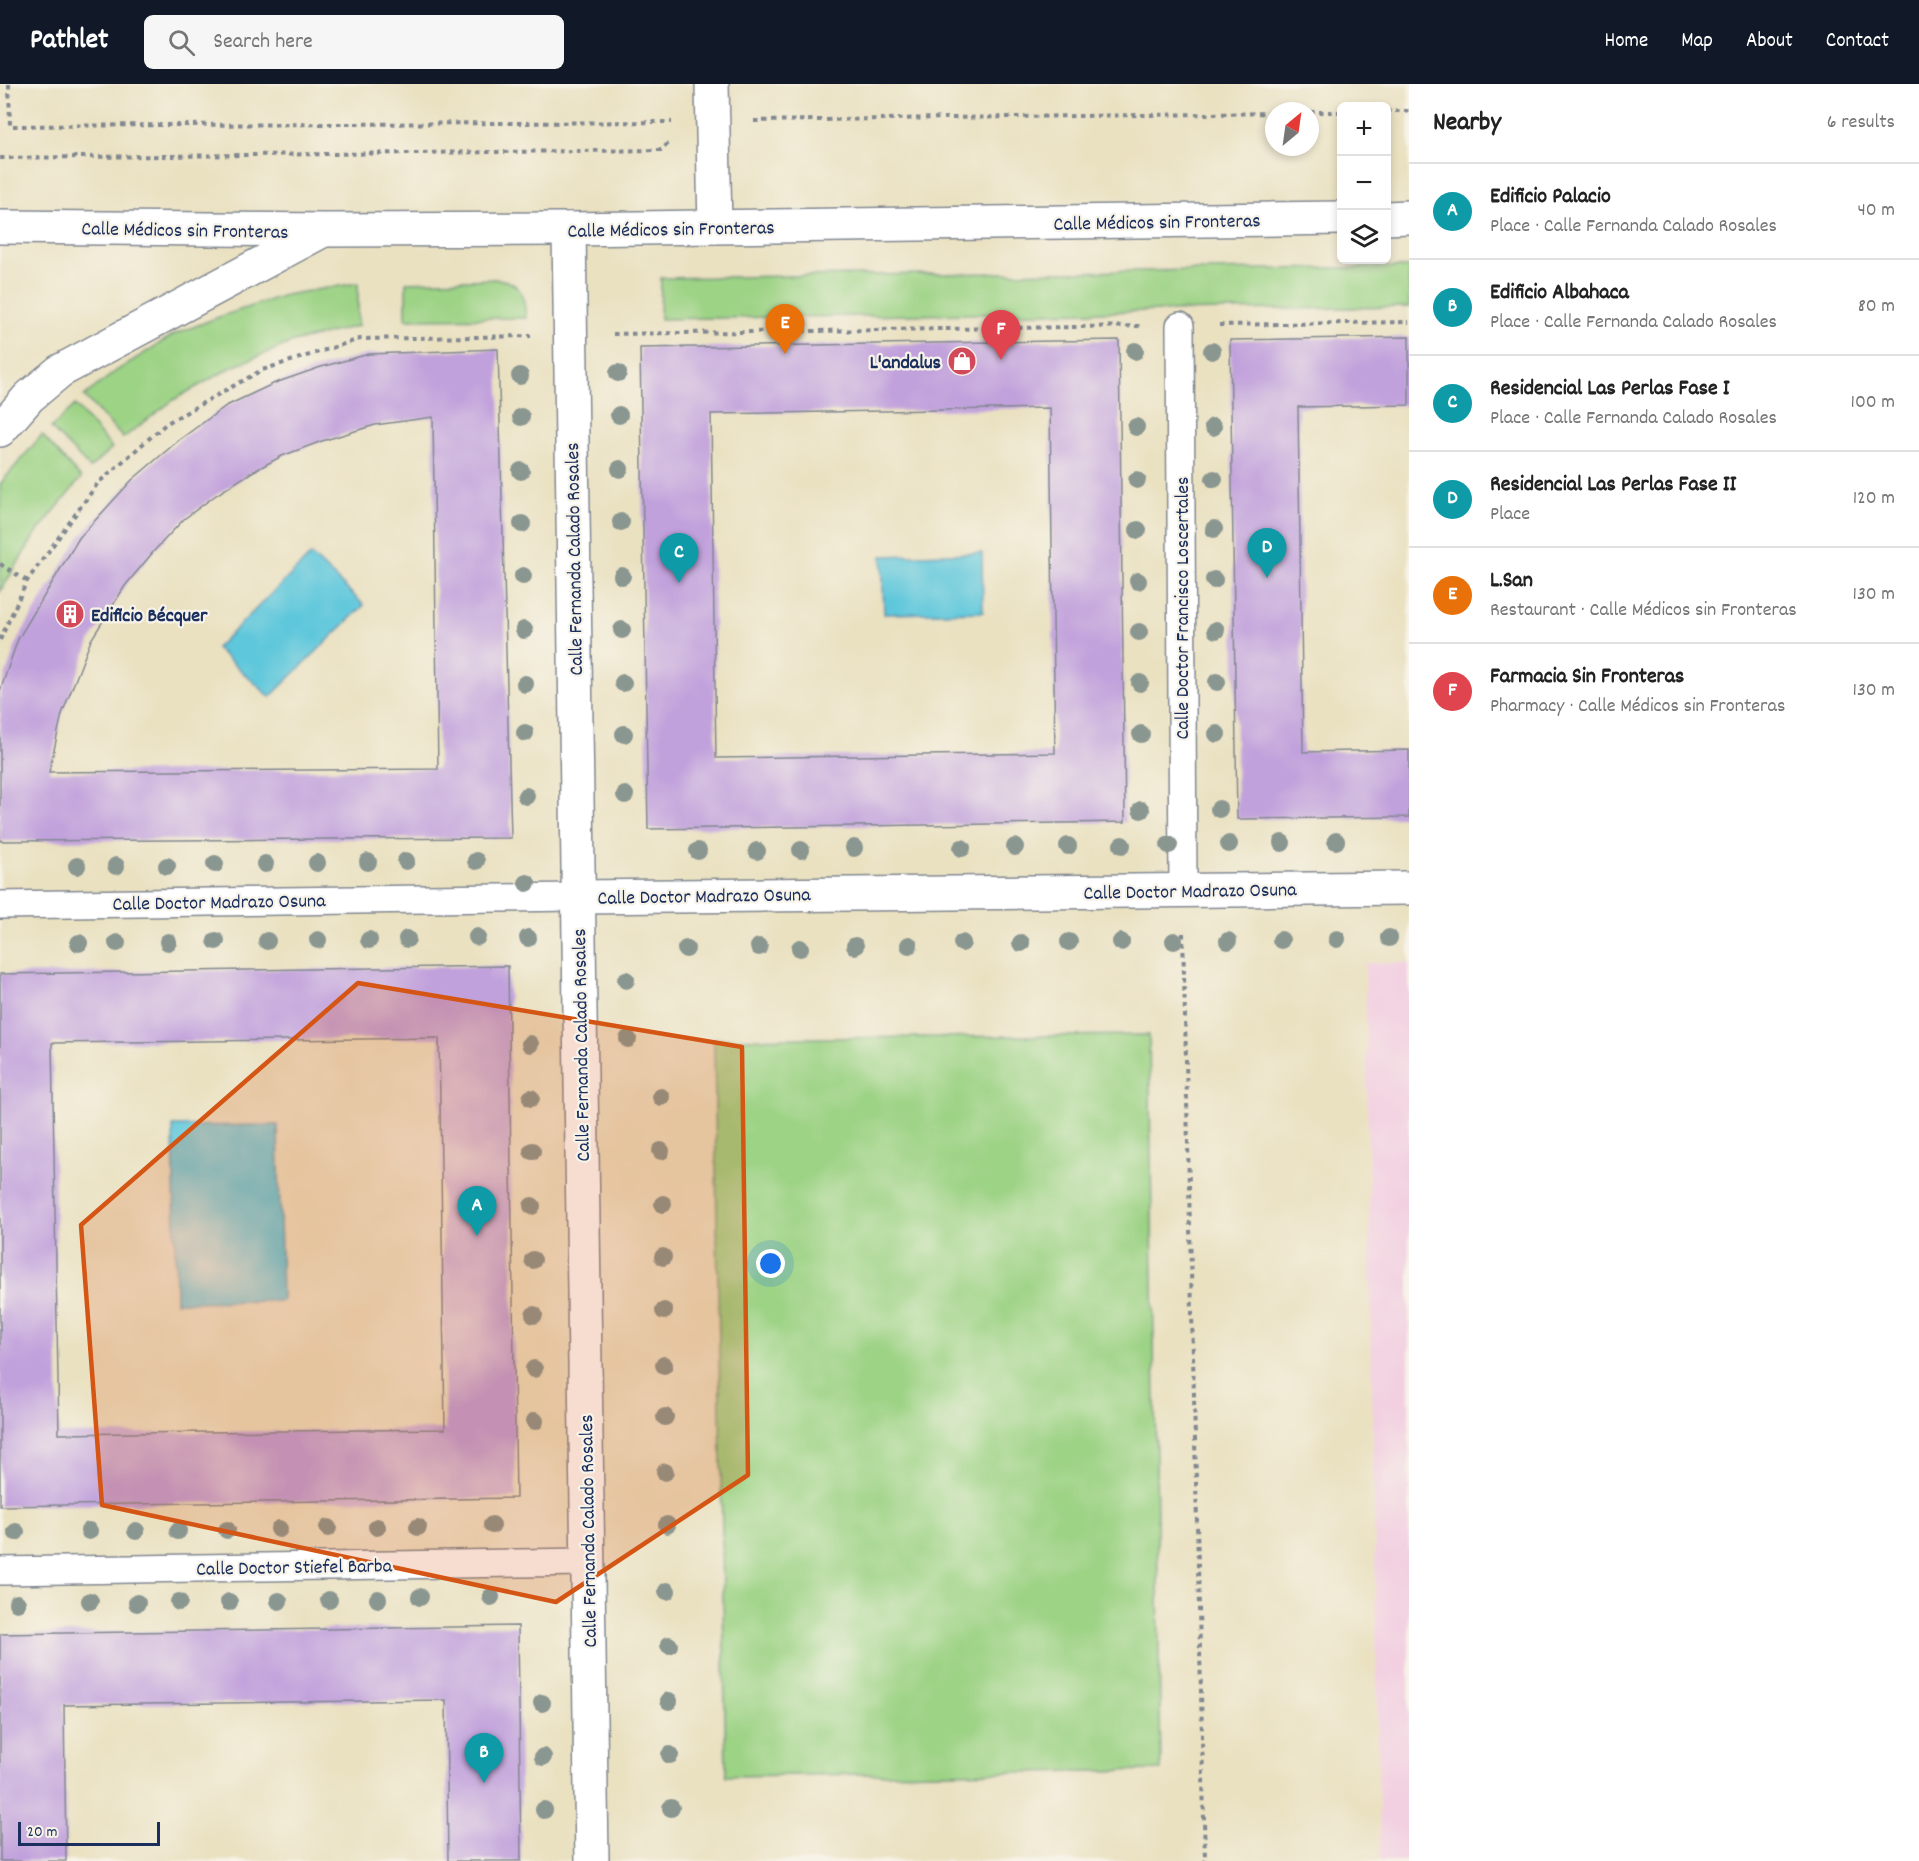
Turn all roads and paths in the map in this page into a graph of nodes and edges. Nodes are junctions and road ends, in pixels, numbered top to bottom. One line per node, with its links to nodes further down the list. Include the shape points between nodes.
1 (9, 84): 9 (path, via 10,126)
2 (712, 84): 8 (street)
3 (1391, 111): 4 (path)
4 (1409, 111)
5 (1319, 112): 6 (path)
6 (1337, 112)
7 (1265, 113): 8 (path)
8 (713, 121): 9 (path); 15 (street)
9 (679, 122): 10 (path, via 679,134 661,150)
10 (0, 158)
11 (1337, 218): 15 (street, Calle Médicos sin Fronteras)
12 (1391, 218): 13 (street)
13 (1409, 218)
14 (0, 227): 17 (street, Calle Médicos sin Fronteras)
15 (715, 227): 16 (street, Calle Médicos sin Fronteras)
16 (568, 229): 17 (street, Calle Médicos sin Fronteras); 20 (street, Calle Fernanda Calado Rosales)
17 (325, 230): 21 (street, via 60,371 29,397)
18 (1409, 322): 19 (path)
19 (1180, 326): 20 (path); 26 (street, Calle Doctor Francisco Loscertales)
20 (570, 335): 23 (path, via 360,339 262,370 167,423 98,483); 27 (street, Calle Fernanda Calado Rosales)
21 (0, 430)
22 (0, 564): 23 (path)
23 (27, 582): 24 (path)
24 (0, 640)
25 (1409, 888): 26 (street, Calle Doctor Madrazo Osuna)
26 (1183, 890): 27 (street, Calle Doctor Madrazo Osuna); 32 (path)
27 (578, 897): 28 (street, Calle Doctor Madrazo Osuna); 29 (street, Calle Fernanda Calado Rosales)
28 (0, 905)
29 (588, 1562): 30 (street, Calle Doctor Stiefel Barba); 31 (street, Calle Fernanda Calado Rosales)
30 (0, 1571)
31 (592, 1861)
32 (1204, 1861)

